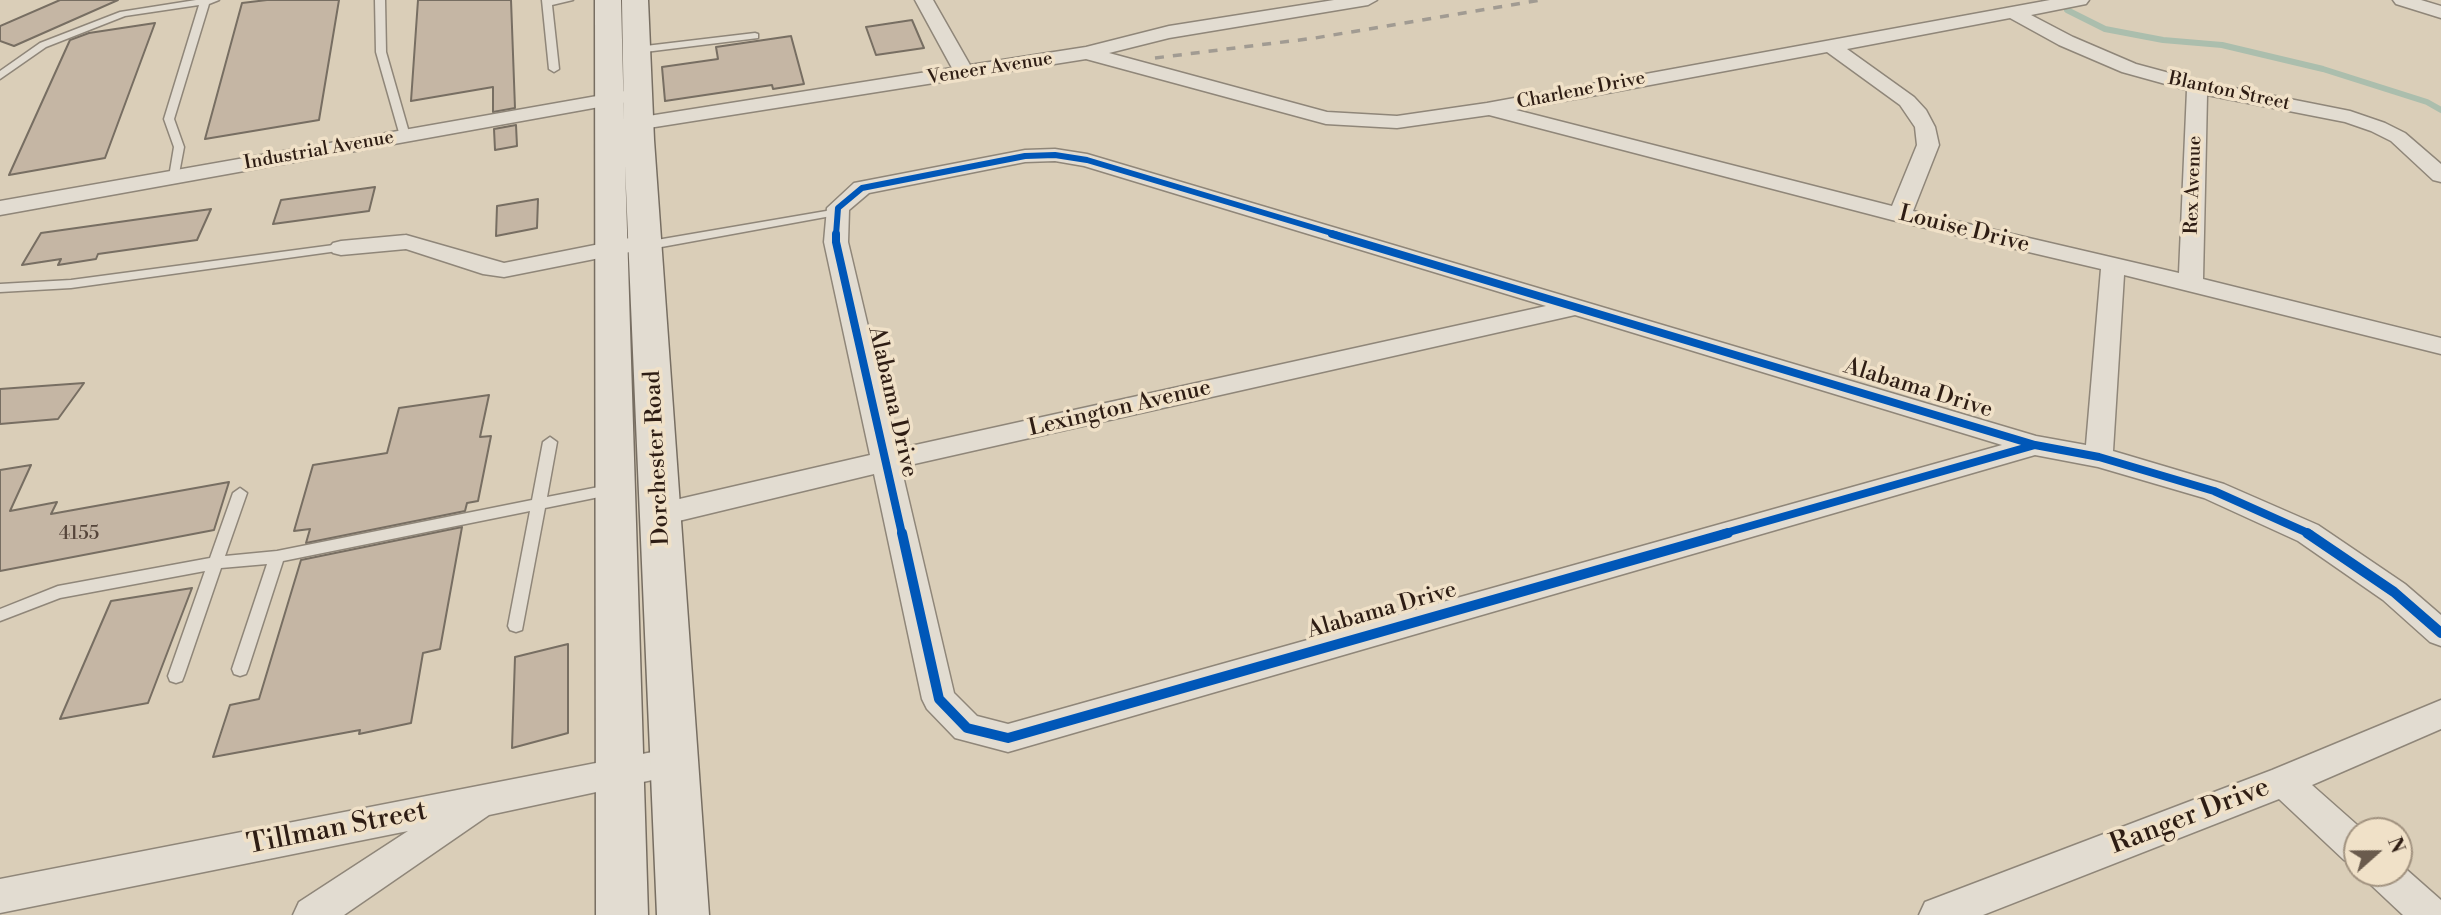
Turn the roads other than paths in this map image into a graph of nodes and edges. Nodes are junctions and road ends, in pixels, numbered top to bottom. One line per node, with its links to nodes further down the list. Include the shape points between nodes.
1 (380, 0): 23 (lane, via 381,52)
2 (568, 0): 10 (lane)
3 (608, 0): 22 (main road, Dorchester Road)
4 (635, 0): 15 (main road, Dorchester Road)
5 (923, 0): 18 (street)
6 (1368, 0): 16 (street, Veneer Avenue, via 1169,32)
7 (2080, 0): 11 (street, Charlene Drive)
8 (2402, 0): 12 (street)
9 (209, 1): 19 (lane, via 123,14 43,45); 25 (lane, via 169,119 179,147)
10 (548, 1): 17 (lane)
11 (2012, 12): 14 (street, Charlene Drive); 20 (street, Blanton Street, via 2107,60)
12 (2441, 12)
13 (755, 36): 15 (lane)
14 (1830, 45): 21 (street, Charlene Drive); 28 (street, via 1907,101 1925,127 1928,145)
15 (637, 50): 22 (main road, Dorchester Road)
16 (1086, 53): 18 (street, Veneer Avenue); 21 (street, Charlene Drive, via 1326,118 1397,122)
17 (554, 69)
18 (965, 73): 22 (street, Veneer Avenue)
19 (0, 76)
20 (2197, 87): 24 (street, Blanton Street, via 2350,117 2378,127 2398,137); 32 (street, Rex Avenue)
21 (1488, 109): 28 (street, Louise Drive)
22 (624, 112): 23 (street, Industrial Avenue); 29 (main road, Dorchester Road)
23 (405, 136): 25 (street, Industrial Avenue)
24 (2441, 175)
25 (174, 177): 26 (street, Industrial Avenue)
26 (0, 208)
27 (838, 212): 29 (lane); 34 (street, Alabama Drive, via 862,188 1024,156 1055,155 1087,160); 39 (street, Alabama Drive, via 836,242)
28 (1900, 215): 31 (street, Louise Drive)
29 (634, 245): 30 (street, via 504,270 491,270 421,244); 40 (main road, Dorchester Road); 43 (main road, Dorchester Road)
30 (341, 248): 33 (lane, via 71,284)
31 (2113, 266): 32 (street, Louise Drive); 38 (street)
32 (2191, 283): 35 (street, Louise Drive)
33 (0, 288)
34 (1579, 307): 37 (street, Alabama Drive); 39 (street, Lexington Avenue)
35 (2441, 346)
36 (550, 442): 42 (lane)
37 (2035, 444): 38 (street, Alabama Drive); 39 (street, Alabama Drive, via 1008,738 967,728 939,699)
38 (2099, 457): 48 (street, Alabama Drive, via 2214,491 2308,533 2394,592)
39 (886, 461): 43 (street, Lexington Avenue)
40 (616, 489): 42 (lane); 53 (main road, Dorchester Road)
41 (240, 493): 45 (lane)
42 (539, 504): 44 (lane); 47 (lane)
43 (662, 514): 52 (main road, Dorchester Road)
44 (277, 557): 45 (lane); 49 (lane)
45 (216, 564): 46 (lane, via 58,592); 50 (lane)
46 (0, 615)
47 (516, 626)
48 (2441, 633)
49 (240, 669)
50 (176, 676)
51 (2441, 714): 54 (street, Ranger Drive)
52 (673, 762): 53 (street, Tillman Street); 61 (main road, Dorchester Road)
53 (620, 772): 55 (street, Tillman Street); 60 (main road, Dorchester Road)
54 (2284, 781): 56 (street); 62 (street, Ranger Drive)
55 (486, 800): 58 (street, Tillman Street); 59 (street)
56 (2343, 835)
57 (2399, 887): 63 (street)
58 (0, 896)
59 (312, 915)
60 (622, 915)
61 (683, 915)
62 (1938, 915)
63 (2430, 915)

